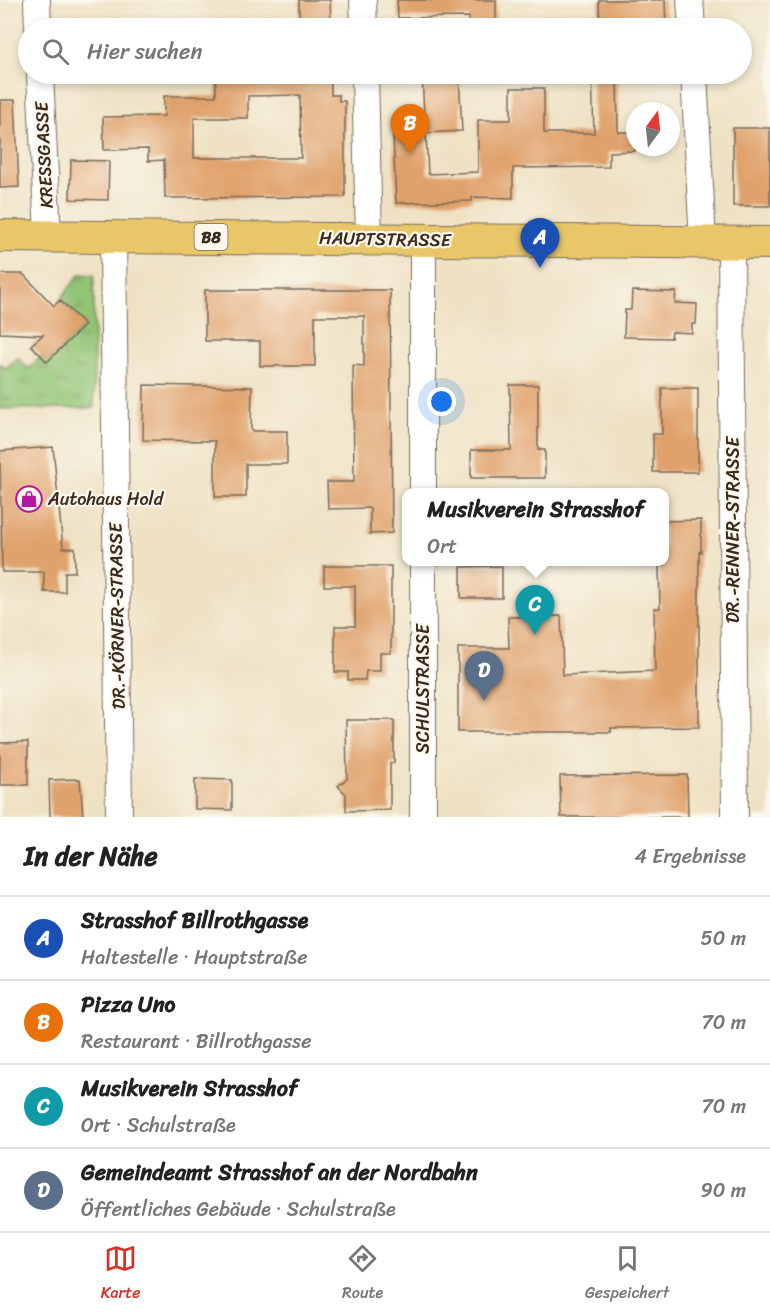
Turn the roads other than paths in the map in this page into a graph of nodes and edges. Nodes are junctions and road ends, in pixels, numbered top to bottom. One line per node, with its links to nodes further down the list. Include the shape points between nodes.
1 (37, 0): 4 (street)
2 (363, 0): 5 (street)
3 (690, 0): 6 (street)
4 (38, 18)
5 (364, 18)
6 (691, 18)
7 (40, 84): 12 (street, KRESSGASSE)
8 (365, 84): 13 (street)
9 (695, 84): 15 (street, DR.-RENNER-STRASSE)
10 (113, 235): 12 (main road, HAUPTSTRASSE / B8); 13 (main road, HAUPTSTRASSE / B8); 19 (street, DR.-KÖRNER-STRASSE)
11 (0, 236): 12 (main road, HAUPTSTRASSE / B8)
12 (48, 236)
13 (369, 239): 14 (main road, HAUPTSTRASSE / B8)
14 (423, 240): 15 (main road, HAUPTSTRASSE / B8); 17 (street)
15 (717, 242): 16 (main road, HAUPTSTRASSE / B8); 21 (street, DR.-RENNER-STRASSE)
16 (770, 243)
17 (423, 488)
18 (423, 566): 20 (street, SCHULSTRASSE)
19 (119, 817)
20 (423, 817)
21 (735, 817)

